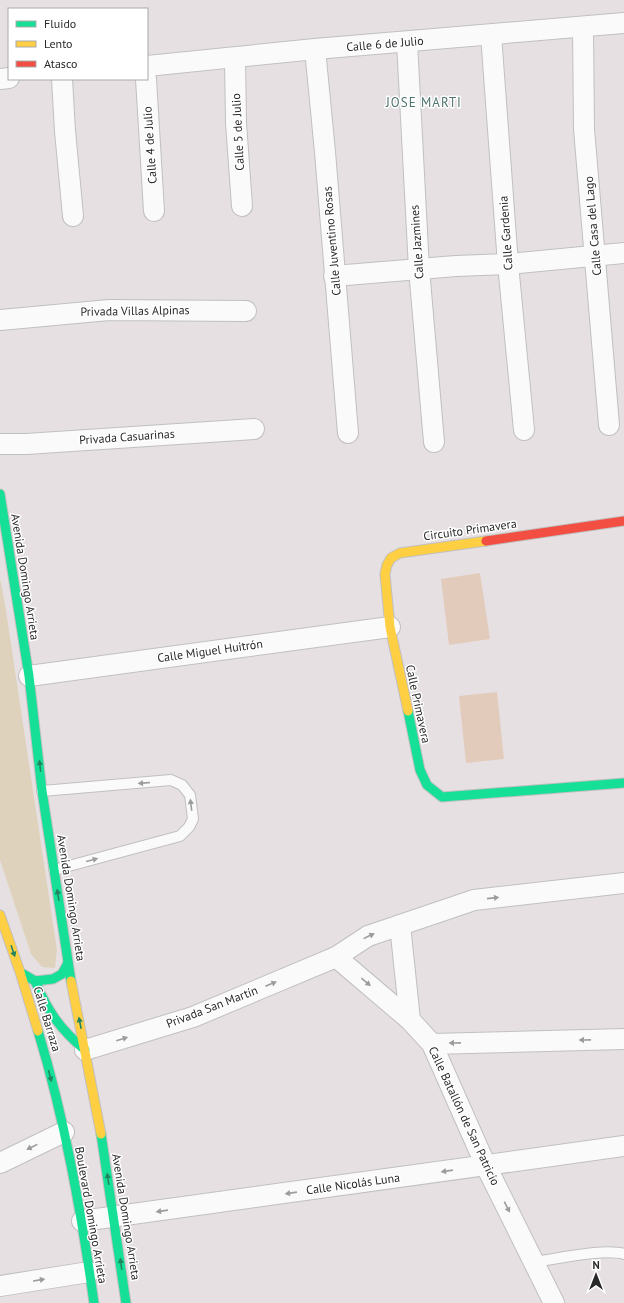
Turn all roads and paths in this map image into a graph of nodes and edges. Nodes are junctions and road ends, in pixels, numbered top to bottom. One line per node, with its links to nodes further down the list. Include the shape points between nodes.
1 (624, 24): 2 (street, Calle 6 de Julio)
2 (583, 27): 3 (street, Calle 6 de Julio); 14 (street, Calle Casa del Lago, via 584,129)
3 (491, 35): 4 (street, Calle 6 de Julio); 15 (street, Calle Gardenia)
4 (407, 42): 5 (street, Calle 6 de Julio); 16 (street, Calle Jazmines)
5 (315, 49): 6 (street, Calle 6 de Julio); 17 (street, Calle Juventino Rosas)
6 (235, 58): 7 (street, Calle 6 de Julio); 10 (street, Calle 5 de Julio, via 236,123)
7 (148, 66)
8 (62, 80): 12 (street)
9 (146, 80): 11 (street, Calle 4 de Julio)
10 (242, 206)
11 (154, 211)
12 (73, 216)
13 (624, 254): 14 (street)
14 (596, 256): 15 (street); 20 (street, Calle Casa del Lago)
15 (508, 264): 16 (street); 22 (street, Calle Gardenia)
16 (418, 269): 17 (street); 24 (street, Calle Jazmines)
17 (334, 276): 23 (street, Calle Juventino Rosas)
18 (246, 311): 19 (street, Privada Villas Alpinas, via 108,310)
19 (0, 320)
20 (609, 425)
21 (254, 429): 25 (street, Privada Casuarinas)
22 (524, 430)
23 (348, 433)
24 (434, 442)
25 (0, 444)
26 (0, 494): 29 (main road, Avenida Domingo Arrieta)
27 (624, 521): 28 (main road, Circuito Primavera, via 400,553 391,558 387,565)
28 (390, 627): 29 (street, Calle Miguel Huitrón); 30 (main road, Calle Primavera, via 420,770 427,785 442,797)
29 (29, 676): 31 (main road, Avenida Domingo Arrieta, one-way to 29)
30 (624, 783)
31 (42, 791): 32 (main road, Avenida Domingo Arrieta); 32 (lane, one-way to 31, via 180,836 193,819 190,795 182,785 171,780)
32 (54, 870): 37 (main road, Avenida Domingo Arrieta, one-way to 32)
33 (624, 883): 35 (street, Privada San Martín, one-way to 33, via 474,900)
34 (0, 915): 38 (main road, Calle Barraza, one-way to 38)
35 (400, 925): 36 (street, Privada San Martín, one-way to 35, via 368,936); 40 (street)
36 (336, 957): 40 (street, Calle Batallón de San Patricio, one-way to 40); 43 (street, Privada San Martín, one-way to 36, via 193,1017)
37 (68, 962): 39 (main road, via 62,974 54,979); 43 (main road, Avenida Domingo Arrieta, one-way to 37)
38 (20, 972): 39 (main road); 44 (main road, Calle Barraza, one-way to 44, via 46,1057)
39 (35, 980): 43 (main road, via 50,1014)
40 (410, 1020): 42 (street, Calle Batallón de San Patricio)
41 (624, 1039): 42 (street, one-way to 42)
42 (432, 1044): 47 (street, Calle Batallón de San Patricio)
43 (85, 1050): 48 (main road, Avenida Domingo Arrieta, one-way to 43)
44 (64, 1132): 46 (street, one-way to 46); 49 (main road, Boulevard Domingo Arrieta)
45 (624, 1146): 47 (street, Calle Nicolás Luna)
46 (0, 1163)
47 (486, 1166): 48 (street, Calle Nicolás Luna, one-way to 48); 51 (street, Calle Batallón de San Patricio, one-way to 51)
48 (114, 1217): 49 (street, Calle Nicolás Luna); 55 (main road, Avenida Domingo Arrieta, one-way to 48)
49 (82, 1221): 52 (main road, Boulevard Domingo Arrieta)
50 (624, 1254): 51 (lane, via 601,1252)
51 (534, 1262): 56 (street, Calle Batallón de San Patricio)
52 (89, 1272): 53 (street, one-way to 52); 54 (main road, Boulevard Domingo Arrieta)
53 (0, 1286)
54 (94, 1303)
55 (126, 1303)
56 (554, 1303)

